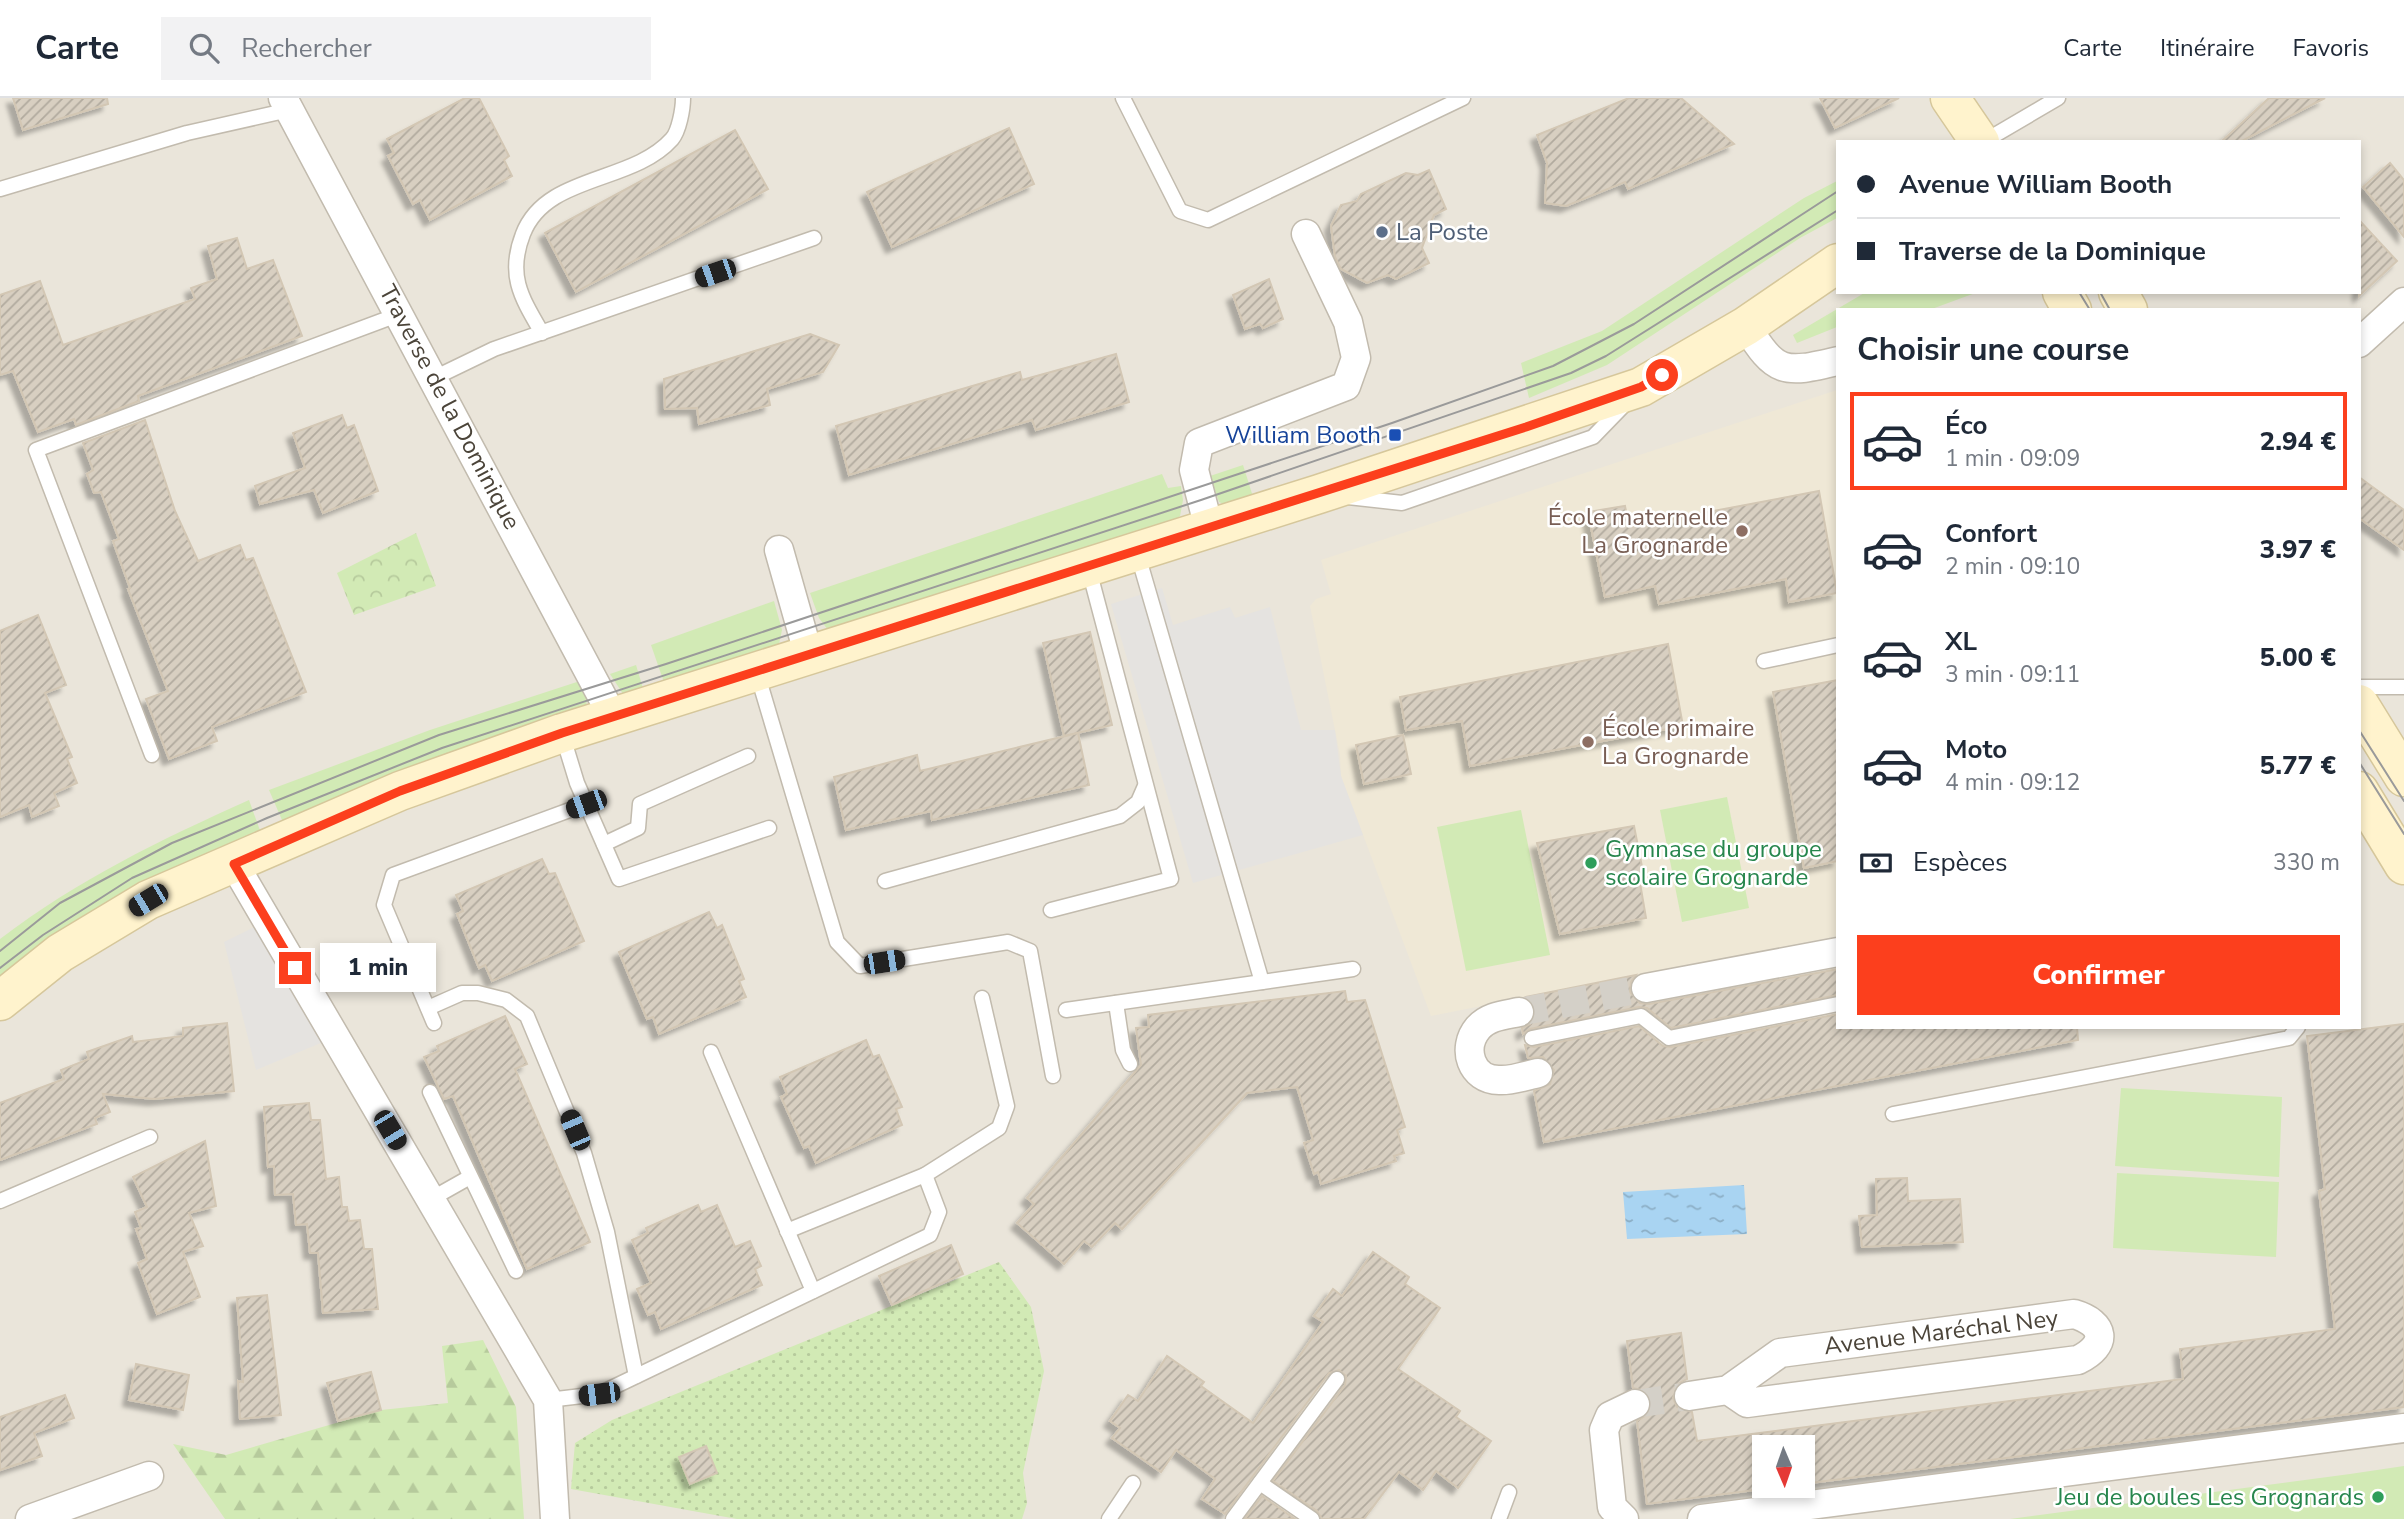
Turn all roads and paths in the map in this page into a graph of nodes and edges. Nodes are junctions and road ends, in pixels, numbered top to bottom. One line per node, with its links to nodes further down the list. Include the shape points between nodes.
1 (683, 98): 16 (lane, via 674,137 655,153 549,198 529,218 514,257 520,295)
2 (1123, 98): 3 (lane, via 1180,211 1208,220)
3 (1463, 98)
4 (1950, 98): 7 (street)
5 (2058, 98): 8 (lane)
6 (286, 104): 9 (lane); 14 (street, Traverse de la Dominique)
7 (1980, 140)
8 (1984, 140)
9 (0, 189)
10 (1306, 234): 20 (street, via 1348,322 1356,358 1346,386 1199,443 1194,470)
11 (814, 238): 16 (lane)
12 (1836, 264): 15 (street)
13 (2404, 302): 17 (street)
14 (400, 314): 19 (street, Traverse de la Dominique); 33 (lane, via 36,450)
15 (1746, 326): 18 (street, via 1777,366 1801,370); 20 (street, via 1641,387)
16 (542, 333): 19 (lane, via 494,349)
17 (2361, 341)
18 (1836, 362)
19 (434, 378): 31 (street, Traverse de la Dominique)
20 (1209, 528): 22 (street)
21 (779, 550): 25 (street)
22 (1137, 551): 23 (street); 47 (lane)
23 (1088, 566): 25 (street); 36 (lane)
24 (1836, 645): 26 (lane)
25 (809, 656): 27 (street)
26 (1764, 661)
27 (756, 672): 31 (street); 62 (lane, via 836,942 860,966 1008,942 1030,951)
28 (2361, 687): 29 (lane)
29 (2404, 687)
30 (2361, 707): 35 (street)
31 (613, 717): 32 (street)
32 (562, 733): 38 (lane); 41 (street, via 400,791)
33 (152, 755)
34 (748, 756): 40 (lane, via 640,804 638,828)
35 (2404, 777)
36 (1145, 786): 43 (lane, via 1138,802 1120,816); 44 (lane, via 1171,878)
37 (2361, 794): 42 (street)
38 (586, 804): 40 (lane); 53 (lane, via 393,874 384,905)
39 (769, 828): 40 (lane, via 620,879)
40 (604, 844)
41 (234, 864): 50 (street, via 148,900 60,953); 68 (street)
42 (2404, 865)
43 (885, 881)
44 (1051, 910)
45 (1836, 952): 48 (street)
46 (1353, 969): 47 (lane)
47 (1262, 982): 51 (lane)
48 (1646, 988)
49 (982, 998): 66 (lane, via 1007,1106 999,1128)
50 (0, 1001)
51 (1116, 1003): 54 (lane); 60 (lane)
52 (1836, 1004): 58 (lane, via 1669,1038 1641,1017)
53 (428, 1008): 56 (lane); 73 (lane, via 462,993 478,993 506,1000 527,1016 584,1153 607,1232)
54 (1066, 1010)
55 (1519, 1012): 61 (street, via 1492,1018 1478,1028 1470,1044 1470,1063 1479,1076 1498,1081)
56 (433, 1023)
57 (2296, 1029): 64 (lane, via 2289,1038)
58 (1532, 1038)
59 (711, 1052): 70 (lane)
60 (1129, 1065)
61 (1538, 1073)
62 (1052, 1076)
63 (430, 1092): 67 (lane)
64 (1893, 1114)
65 (150, 1137): 69 (lane)
66 (925, 1175): 70 (lane); 72 (lane, via 939,1212 930,1235)
67 (470, 1177): 68 (lane); 71 (lane)
68 (431, 1199): 77 (street)
69 (0, 1200)
70 (787, 1231): 72 (lane)
71 (516, 1271)
72 (813, 1291): 73 (lane)
73 (636, 1376): 77 (lane, via 599,1394)
74 (1337, 1379): 82 (lane)
75 (1728, 1390): 75 (street, Avenue Maréchal Ney, via 1747,1403 2078,1360 2093,1353 2100,1342 2098,1328 2074,1314 1780,1353); 76 (street, Avenue Maréchal Ney)
76 (1689, 1396)
77 (548, 1401): 85 (street)
78 (1635, 1404): 90 (street, via 1610,1416 1604,1430 1612,1507)
79 (2404, 1428): 91 (street)
80 (149, 1476): 84 (street)
81 (1133, 1483): 86 (lane)
82 (1260, 1483): 87 (lane); 88 (lane)
83 (1509, 1492): 89 (lane)
84 (30, 1519)
85 (555, 1519)
86 (1108, 1519)
87 (1233, 1519)
88 (1312, 1519)
89 (1499, 1519)
90 (1624, 1519)
91 (1702, 1519)

